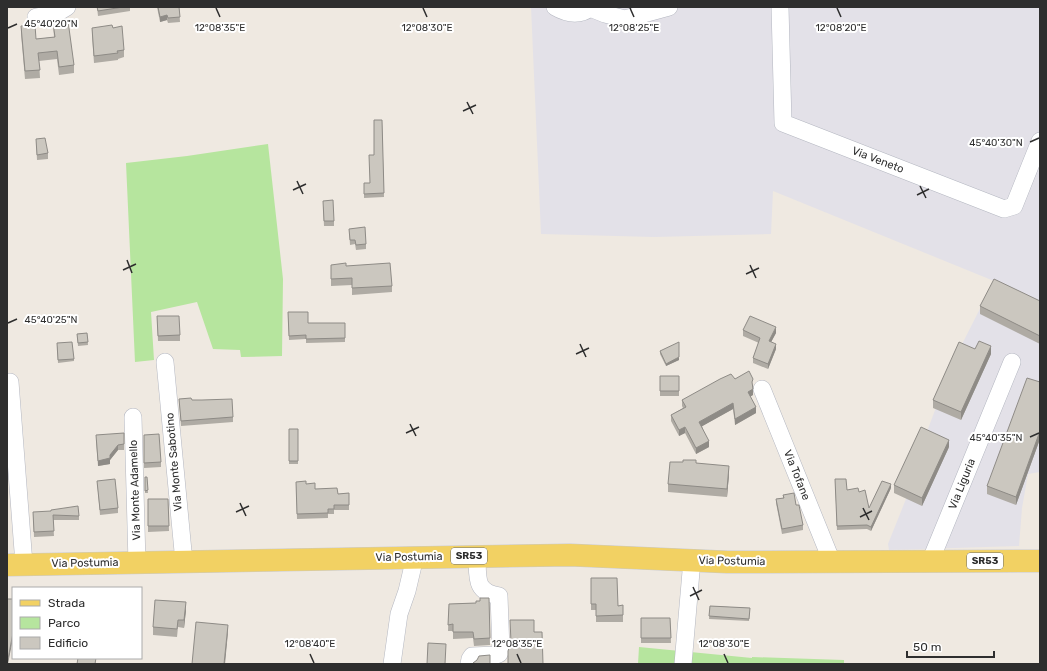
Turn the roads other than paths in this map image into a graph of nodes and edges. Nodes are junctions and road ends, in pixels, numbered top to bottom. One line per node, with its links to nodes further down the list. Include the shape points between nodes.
1 (66, 7): 6 (street, via 57,13)
2 (555, 7): 5 (street, via 572,14)
3 (669, 7): 5 (street, via 625,19)
4 (780, 7): 7 (street, Via Veneto, via 783,123 1004,209 1014,206)
5 (591, 8)
6 (36, 17)
7 (1040, 141)
8 (165, 362): 18 (street, Via Monte Sabotino)
9 (1012, 362): 20 (street, Via Liguria)
10 (10, 382): 21 (street)
11 (762, 389): 19 (street, Via Tofane)
12 (133, 417): 17 (street, Via Monte Adamello)
13 (477, 556): 14 (main road, Via Postumia / SR53); 15 (main road, Via Postumia / SR53, via 570,555); 23 (street, via 478,582 481,588 487,593 499,596 501,646 499,654 472,656)
14 (415, 557): 18 (main road, Via Postumia / SR53); 22 (street, via 399,614)
15 (692, 560): 19 (main road, Via Postumia / SR53); 24 (street)
16 (1040, 561): 20 (main road, SR53)
17 (137, 562): 18 (main road, Via Postumia / SR53); 21 (main road, Via Postumia / SR53)
18 (184, 562)
19 (832, 562): 20 (main road, Via Postumia / SR53)
20 (930, 562)
21 (15, 565)
22 (392, 664)
23 (469, 664)
24 (683, 664)

